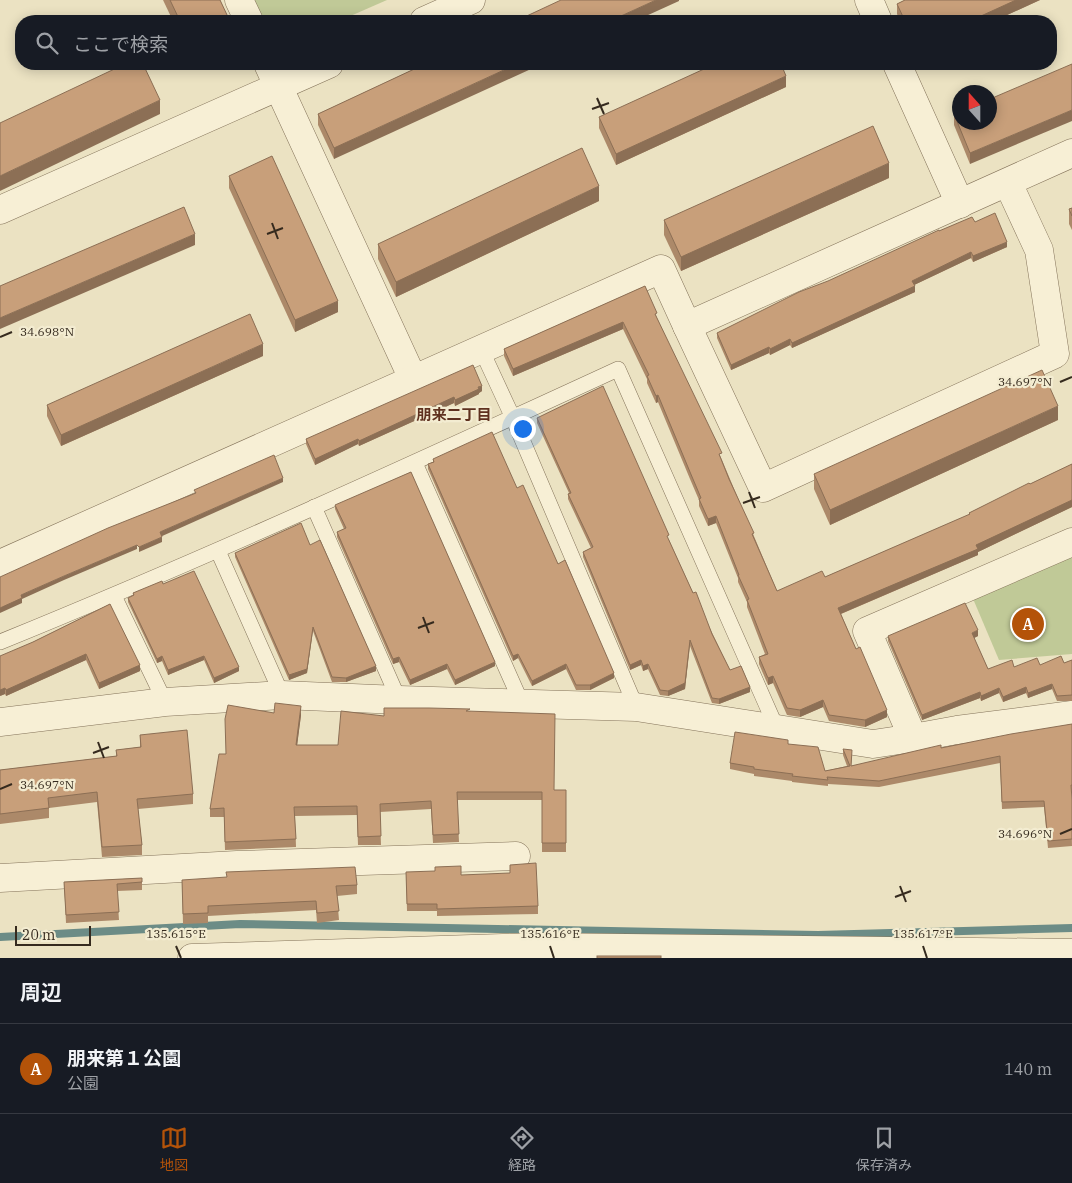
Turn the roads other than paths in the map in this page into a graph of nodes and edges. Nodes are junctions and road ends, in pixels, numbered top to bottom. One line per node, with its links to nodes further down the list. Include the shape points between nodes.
1 (239, 0): 3 (street)
2 (471, 0): 4 (street)
3 (246, 15)
4 (437, 15)
5 (298, 70): 7 (street)
6 (900, 70): 10 (street)
7 (273, 75): 11 (street); 14 (street)
8 (1072, 153): 9 (street)
9 (1008, 183): 10 (street); 12 (street, via 1039,250 1055,354 763,488)
10 (960, 204): 12 (street)
11 (0, 210)
12 (687, 326): 13 (street, via 661,269)
13 (481, 349): 14 (street); 15 (lane)
14 (413, 379): 20 (street)
15 (513, 418): 16 (lane); 27 (lane); 30 (lane, via 618,369)
16 (415, 463): 17 (lane); 26 (lane)
17 (314, 507): 19 (lane); 24 (lane)
18 (1072, 542): 31 (street, via 868,631)
19 (218, 550): 21 (lane); 23 (lane)
20 (0, 564)
21 (114, 596): 22 (lane); 25 (lane)
22 (0, 642)
23 (282, 695): 24 (street); 25 (street)
24 (400, 700): 26 (street)
25 (165, 702): 29 (street)
26 (522, 704): 27 (street)
27 (636, 707): 30 (street)
28 (1072, 716): 31 (street)
29 (0, 722)
30 (777, 729): 31 (street, via 873,744)
31 (913, 738)
32 (516, 856): 33 (street, via 237,865)
33 (0, 878)
34 (1072, 953): 35 (street, via 536,947)
35 (192, 958)

